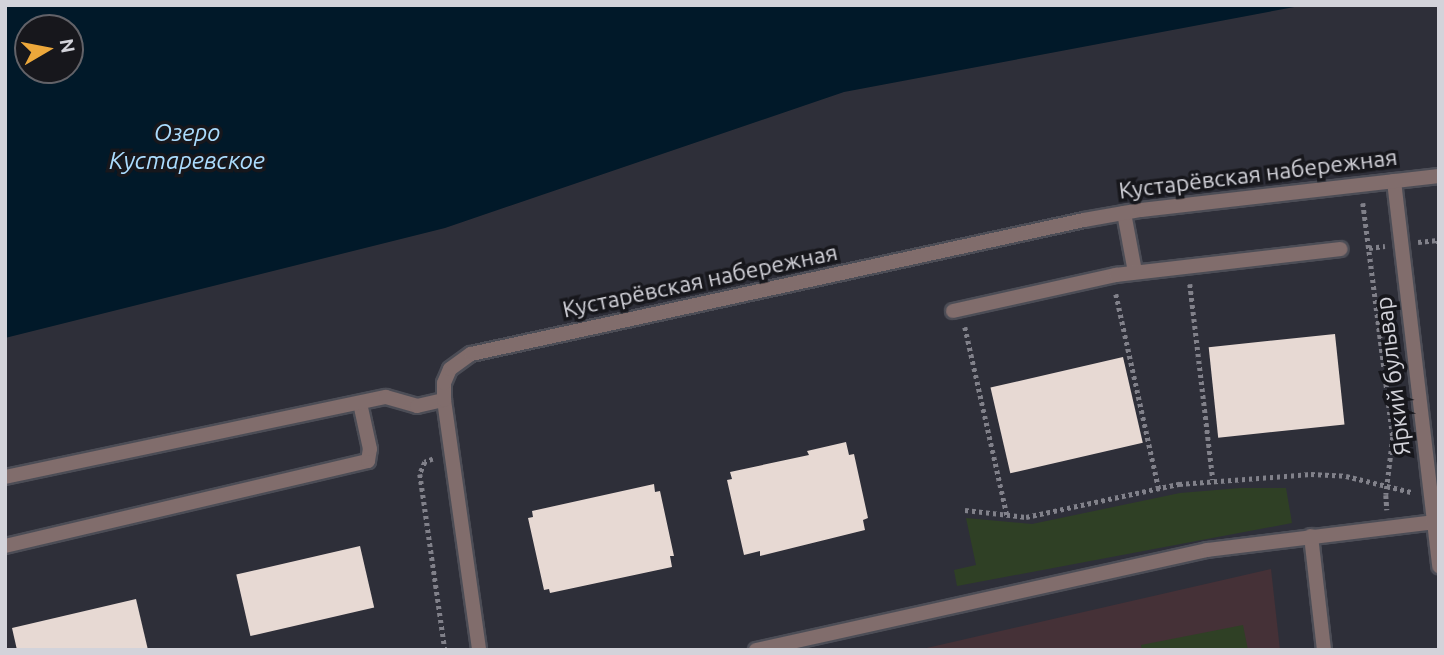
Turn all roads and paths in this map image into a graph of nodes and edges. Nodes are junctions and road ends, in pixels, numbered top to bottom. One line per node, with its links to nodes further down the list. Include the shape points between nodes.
1 (1439, 176): 2 (street, Кустарёвская набережная)
2 (1394, 181): 3 (street, Кустарёвская набережная); 17 (street, Яркий бульвар)
3 (1360, 185): 4 (street, Кустарёвская набережная); 15 (path, via 1393,437)
4 (1124, 213): 7 (street); 10 (street, Кустарёвская набережная, via 471,354 450,369)
5 (1341, 249): 6 (street)
6 (1188, 266): 7 (street); 14 (path)
7 (1135, 272): 8 (street)
8 (1112, 276): 9 (street); 16 (path)
9 (957, 310): 19 (path)
10 (444, 400): 11 (street, via 417,406 386,397); 12 (street)
11 (360, 403): 13 (street); 23 (street, via 370,449 368,461)
12 (451, 456): 25 (path, via 425,462 420,474); 26 (street)
13 (5, 477)
14 (1213, 480): 15 (path, via 1325,474); 16 (path)
15 (1387, 486): 17 (path); 21 (path)
16 (1159, 489): 19 (path, via 1026,517)
17 (1431, 498): 20 (street, Яркий бульвар)
18 (965, 509): 19 (path)
19 (1007, 515)
20 (1434, 522): 21 (street); 24 (street, Яркий бульвар)
21 (1389, 527): 22 (street)
22 (1311, 536): 27 (street, via 1198,552); 28 (street)
23 (5, 546)
24 (1439, 566)
25 (445, 650)
26 (479, 650)
27 (756, 650)
28 (1324, 650)

